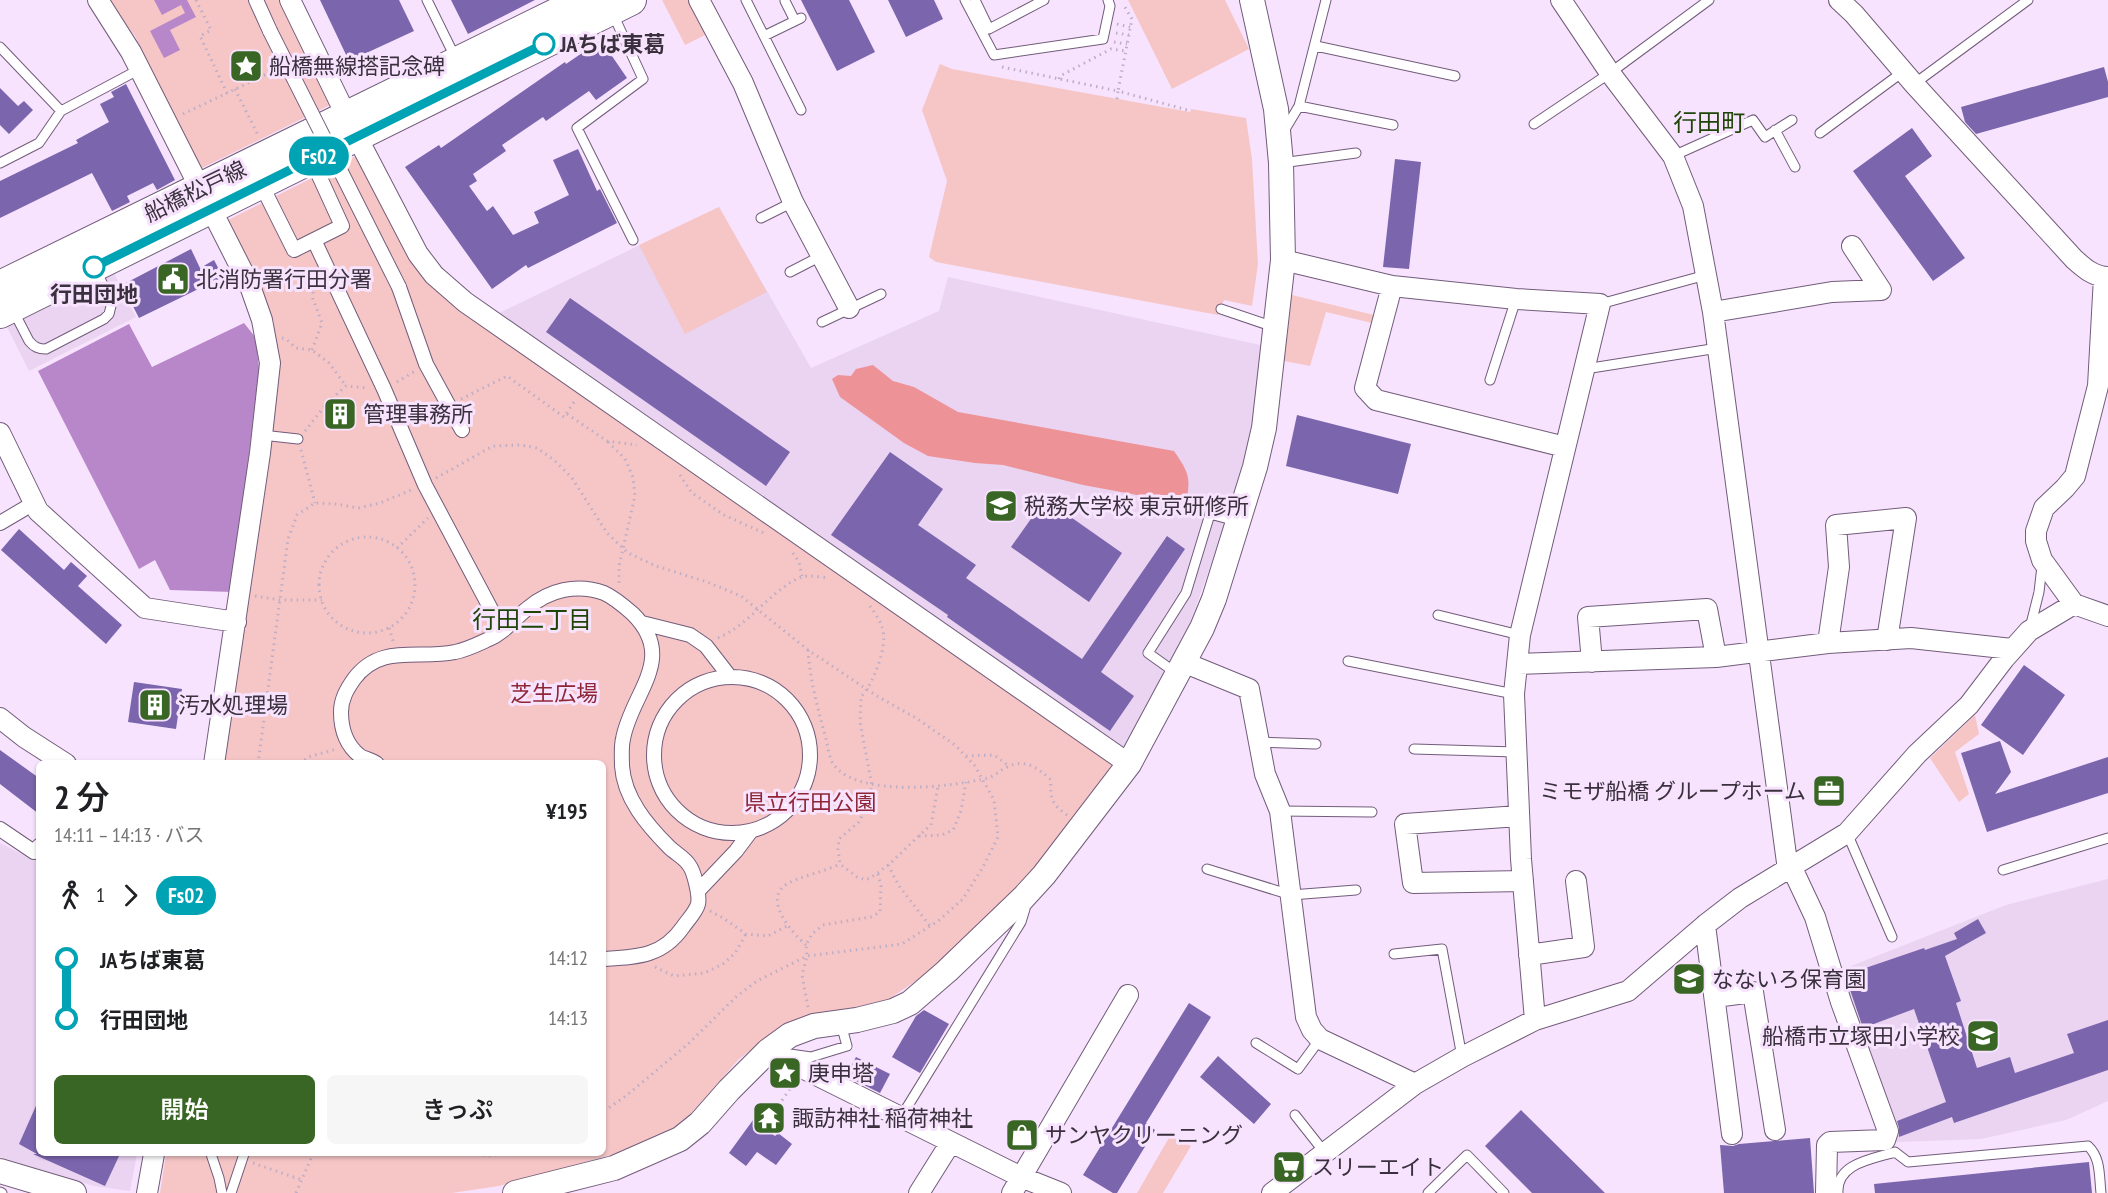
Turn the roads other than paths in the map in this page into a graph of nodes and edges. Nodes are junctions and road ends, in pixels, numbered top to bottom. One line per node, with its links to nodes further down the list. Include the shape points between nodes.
1 (98, 0): 23 (street)
2 (256, 0): 69 (street, bridge, via 399,286 426,364)
3 (290, 0): 33 (street)
4 (428, 0): 22 (lane)
5 (699, 0): 45 (street, via 743,83)
6 (746, 0): 19 (lane)
7 (965, 0): 10 (lane, via 994,55 1103,39)
8 (975, 0): 9 (lane, via 989,29)
9 (1044, 0)
10 (1108, 0)
11 (1252, 0): 36 (street)
12 (1326, 0): 20 (lane)
13 (1561, 0): 24 (street)
14 (1709, 0): 24 (lane)
15 (1839, 0): 26 (street)
16 (2028, 0): 26 (lane)
17 (785, 1): 19 (lane, via 798,19)
18 (609, 3): 22 (main road, 船橋松戸線); 33 (main road, 船橋松戸線); 48 (lane, via 643,79 577,128)
19 (764, 36): 28 (lane)
20 (1316, 46): 25 (lane); 27 (lane)
21 (0, 48): 29 (lane)
22 (457, 62): 33 (main road, 船橋松戸線)
23 (140, 69): 29 (lane); 44 (street)
24 (1610, 73): 31 (lane); 38 (street)
25 (1455, 76)
26 (1909, 77): 35 (lane); 55 (street, via 2074,259 2086,270)
27 (1299, 106): 32 (lane); 36 (lane)
28 (801, 110)
29 (62, 111): 39 (lane, via 39,143)
30 (1792, 120): 34 (lane)
31 (1534, 124)
32 (1393, 125)
33 (352, 127): 44 (main road, 船橋松戸線); 105 (street, via 418,254 434,275 465,302)
34 (1775, 130): 38 (lane, via 1765,137 1753,120); 41 (lane)
35 (1820, 133)
36 (1279, 137): 40 (street)
37 (1356, 153): 40 (lane)
38 (1673, 156): 54 (street, via 1693,206)
39 (0, 163)
40 (1281, 163): 52 (street)
41 (1796, 167)
42 (316, 169): 47 (street, via 342,226)
43 (266, 194): 47 (street, via 294,250)
44 (206, 198): 50 (main road, 船橋松戸線); 71 (street, via 250,286 262,320 270,363)
45 (793, 202): 46 (lane); 51 (street)
46 (761, 218)
47 (314, 240): 83 (street, via 438,509)
48 (633, 240)
49 (1852, 246): 63 (street, via 1881,291 1832,292)
50 (88, 256): 59 (main road, 船橋松戸線); 59 (lane, via 112,302 104,319 42,349 32,345)
51 (821, 256): 53 (lane); 61 (street)
52 (1283, 260): 56 (street); 65 (street)
53 (790, 272)
54 (1706, 275): 60 (lane); 63 (street)
55 (2106, 277): 77 (street, via 2098,386 2075,476 2044,508 2036,531)
56 (1392, 286): 58 (street); 73 (street, via 1365,388 1376,400)
57 (881, 294): 61 (lane)
58 (1516, 299): 60 (street); 68 (lane)
59 (4, 302)
60 (1600, 304): 67 (street)
61 (849, 308): 64 (lane)
62 (1221, 309): 65 (lane)
63 (1713, 312): 66 (street)
64 (822, 322)
65 (1276, 327): 75 (street, via 1264,428)
66 (1718, 348): 67 (lane); 89 (street)
67 (1584, 369): 73 (street)
68 (1490, 380)
69 (462, 430)
70 (0, 433): 74 (street)
71 (262, 435): 72 (lane); 81 (street)
72 (298, 439)
73 (1565, 447): 85 (street)
74 (34, 503): 76 (street); 81 (street, via 38,511 145,608)
75 (1238, 521): 94 (street, via 1214,599); 94 (lane, via 1210,514 1186,593 1148,653)
76 (0, 523)
77 (2043, 560): 78 (street); 84 (lane)
78 (2074, 604): 80 (street); 84 (street)
79 (1438, 615): 85 (lane)
80 (2108, 616)
81 (236, 622): 103 (street)
82 (642, 623): 83 (street, via 622,604 585,588 551,594); 95 (street, via 690,635 706,646); 122 (street, via 653,653 650,674 623,739 622,768 627,790 644,819 689,865)
83 (502, 630): 104 (street, via 456,652 391,655 361,670 341,705 342,729 350,745)
84 (2030, 631): 88 (street)
85 (1520, 635): 93 (street)
86 (1887, 640): 87 (street); 87 (street, via 1906,518 1836,525 1839,567); 88 (street, via 1911,638)
87 (1828, 643): 89 (street)
88 (2012, 649): 111 (street, via 1969,705 1917,754)
89 (1759, 652): 90 (street); 115 (street)
90 (1716, 657): 92 (street); 92 (street, via 1707,609 1588,617)
91 (1348, 660): 96 (lane)
92 (1592, 662): 93 (street)
93 (1517, 664): 96 (street)
94 (1180, 668): 98 (street, via 1249,689); 105 (street)
95 (730, 677): 110 (street, via 743,676 771,687 793,708 807,735 810,765 799,795 779,819); 110 (street, via 712,678 684,692 664,714 654,743 655,773 668,800 691,822 718,832)
96 (1514, 694): 101 (street)
97 (0, 718): 102 (street)
98 (1258, 742): 99 (lane); 106 (street, via 1265,774)
99 (1316, 744)
100 (1414, 749): 101 (lane)
101 (1516, 752): 108 (street)
102 (60, 760)
103 (215, 760)
104 (369, 760)
105 (1129, 765): 121 (street)
106 (1280, 811): 107 (lane); 120 (street)
107 (1372, 812)
108 (1519, 816): 117 (street); 117 (street, via 1405,824 1413,883)
109 (0, 829): 113 (street, via 34,852)
110 (751, 831): 122 (street)
111 (1847, 833): 115 (street); 124 (lane)
112 (2108, 838): 116 (lane)
113 (36, 850)
114 (1207, 869): 120 (lane)
115 (1790, 869): 123 (street, via 1740,898); 159 (street, via 1815,917 1888,1131 1885,1140 1827,1145)
116 (2003, 870)
117 (1523, 881): 126 (street)
118 (1576, 881): 126 (street, via 1584,947)
119 (1356, 890): 120 (lane)
120 (1291, 895): 132 (street, via 1306,1017)
121 (1023, 897): 131 (street, via 910,1003 892,1011); 138 (lane, via 1021,922)
122 (698, 898): 127 (street, via 680,931 666,945 634,958)
123 (1705, 925): 129 (street); 130 (street, via 1628,991)
124 (1892, 937)
125 (1394, 954): 135 (lane, via 1442,949)
126 (1529, 956): 130 (street)
127 (606, 959)
128 (1128, 995): 147 (street)
129 (1715, 997): 139 (street, via 1753,992); 140 (street)
130 (1535, 1020): 135 (street)
131 (840, 1022): 134 (street, via 790,1035); 134 (lane, via 847,1046 811,1058)
132 (1320, 1039): 133 (lane, via 1298,1069); 136 (street)
133 (1256, 1043)
134 (768, 1051): 138 (street); 153 (street, via 700,1123 680,1138 614,1168)
135 (1462, 1057): 136 (street)
136 (1415, 1084): 142 (street)
137 (1296, 1115): 142 (lane)
138 (901, 1117): 141 (street)
139 (1775, 1130)
140 (1732, 1134)
141 (951, 1142): 147 (street); 154 (street)
142 (1325, 1153): 156 (street)
143 (154, 1156): 150 (street)
144 (213, 1156): 151 (lane)
145 (245, 1157): 152 (lane)
146 (0, 1171): 148 (street)
147 (1016, 1185): 155 (street)
148 (35, 1188): 149 (street)
149 (74, 1193)
150 (147, 1193)
151 (222, 1193)
152 (231, 1193)
153 (515, 1193)
154 (919, 1193)
155 (1061, 1193)
156 (1272, 1193)
157 (1428, 1193): 158 (lane, via 1467,1155)
158 (1504, 1193)
159 (1826, 1193)
160 (1838, 1193): 161 (lane, via 1839,1180 1847,1169 1895,1152 1908,1162 2088,1146 2097,1159)
161 (2102, 1193)

